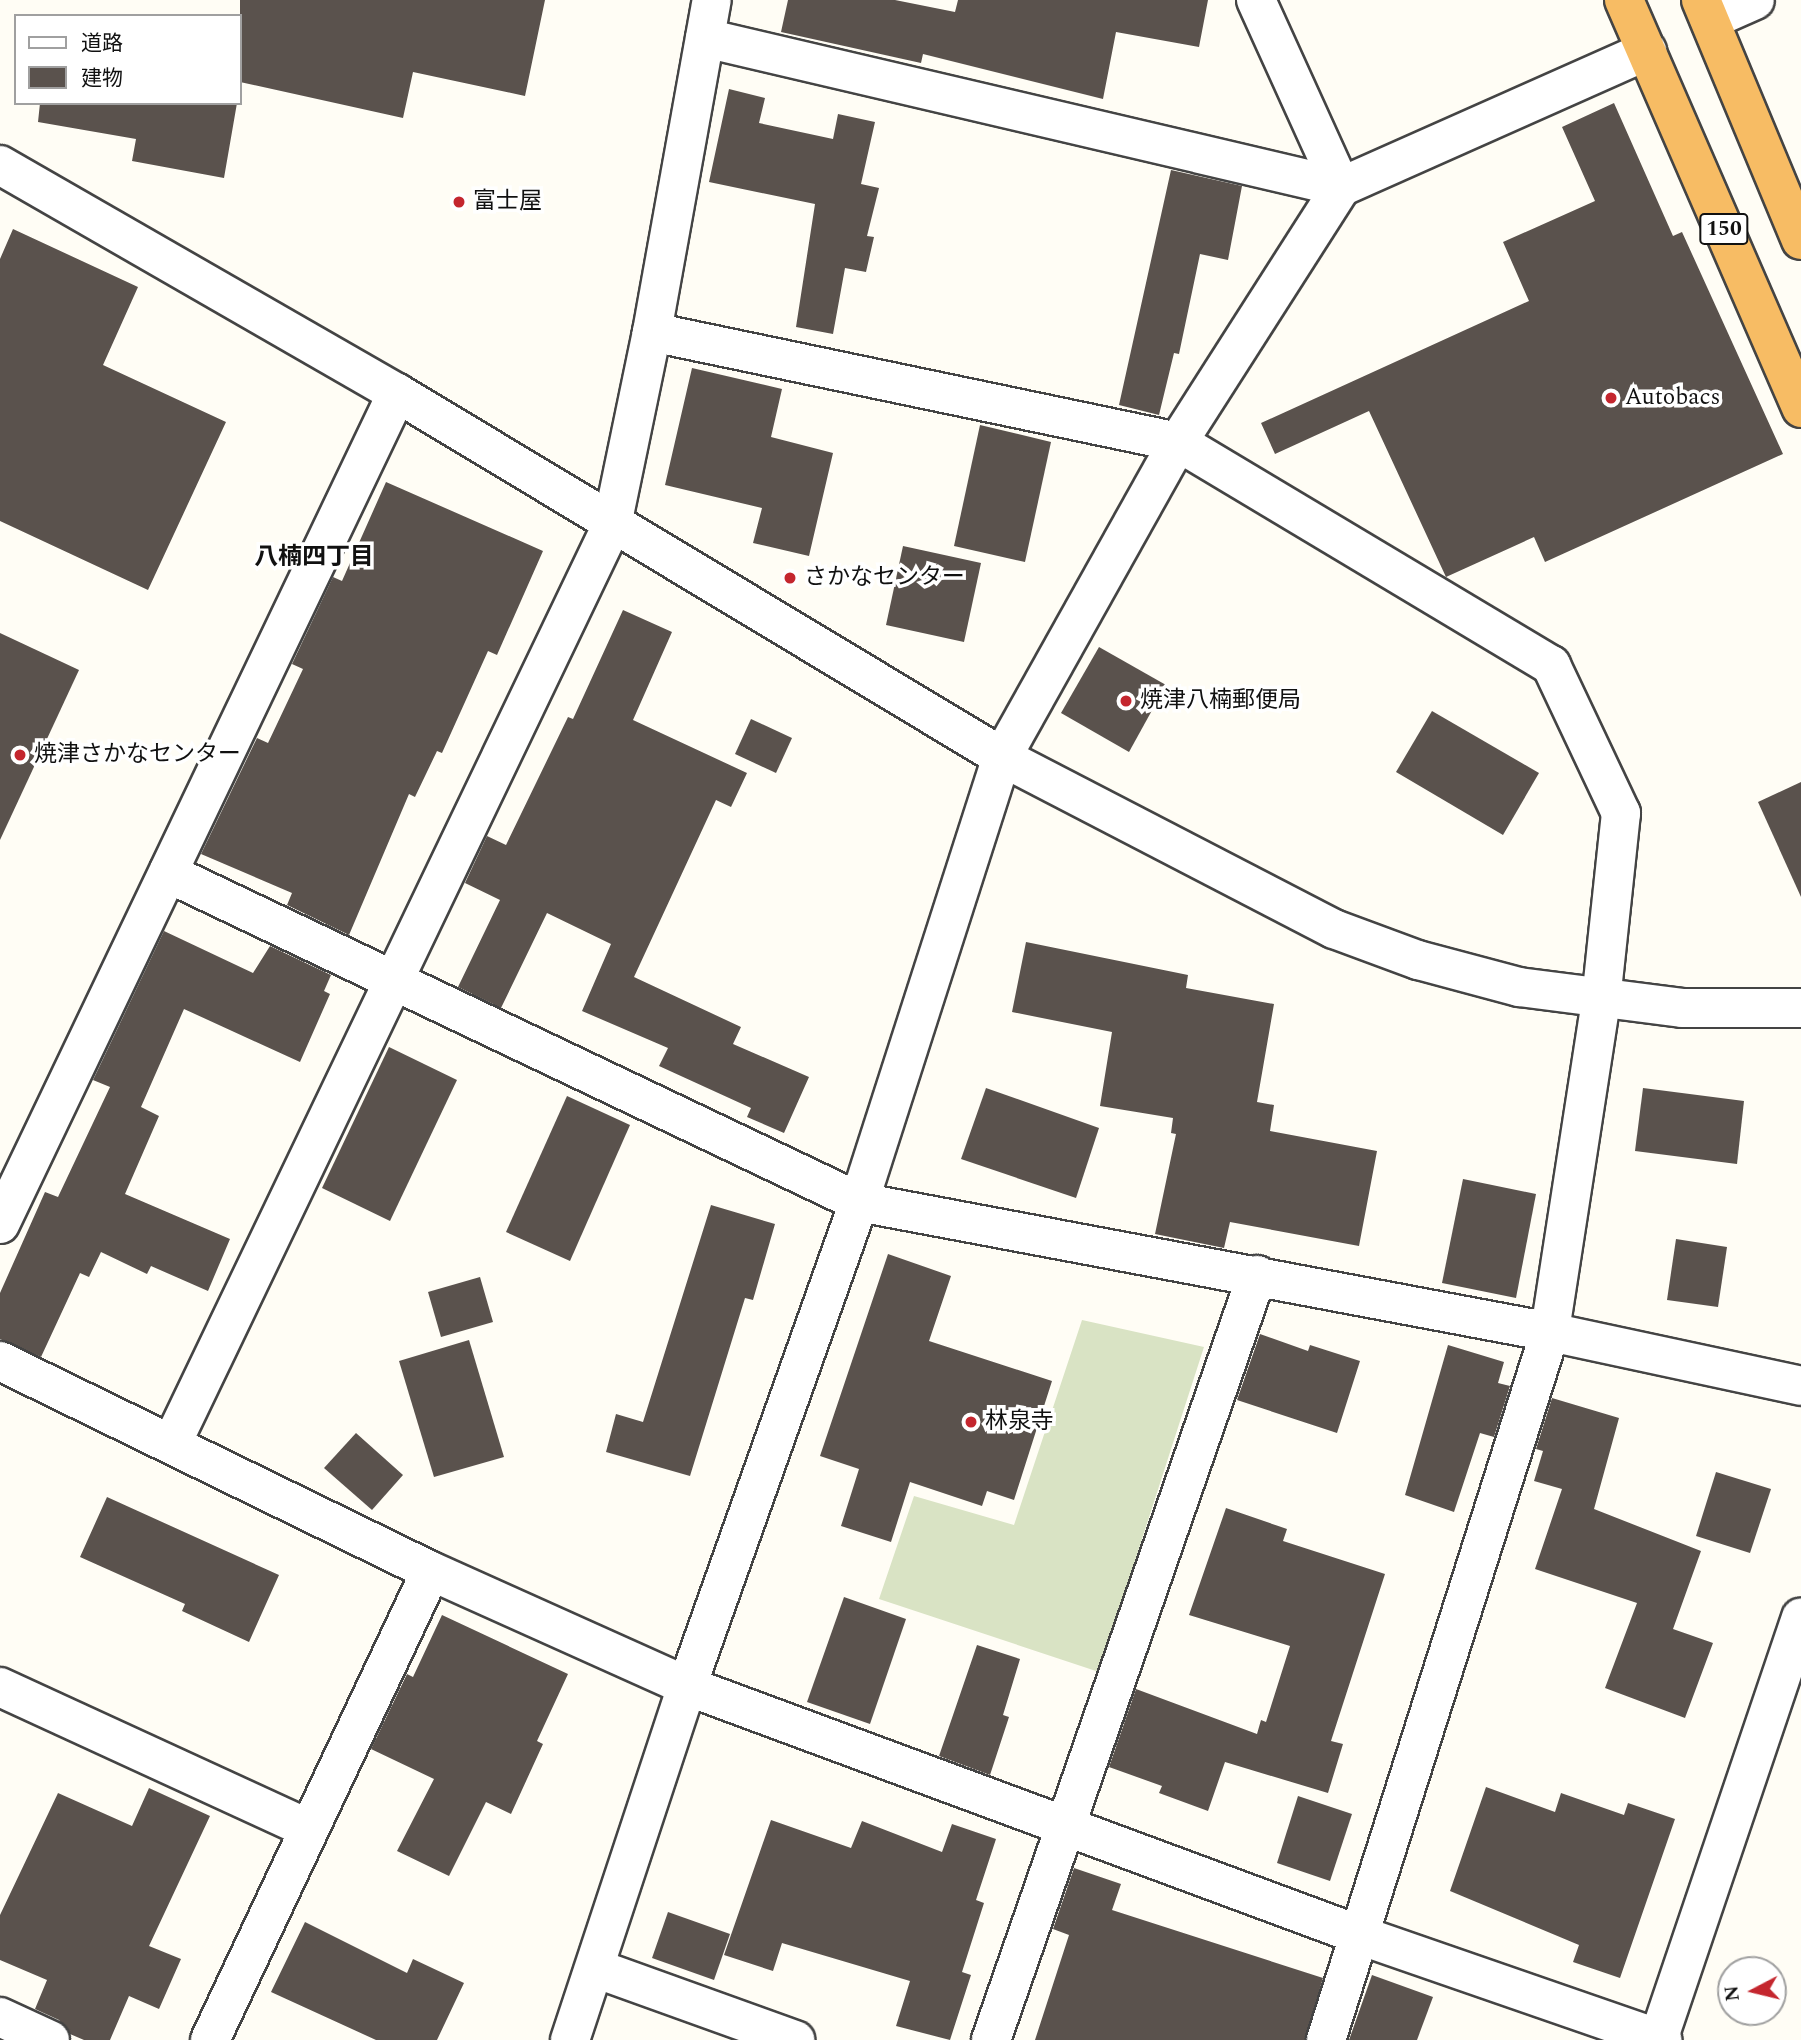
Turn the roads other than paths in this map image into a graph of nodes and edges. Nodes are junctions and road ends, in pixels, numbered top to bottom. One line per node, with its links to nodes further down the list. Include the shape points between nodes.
1 (712, 0): 6 (street)
2 (1256, 0): 9 (street)
3 (1625, 0): 7 (highway, 150)
4 (1755, 0): 5 (street)
5 (1706, 10): 10 (highway)
6 (705, 38): 9 (street); 11 (street)
7 (1647, 51): 9 (street); 13 (highway, 150)
8 (0, 165): 12 (street)
9 (1342, 187): 14 (street)
10 (1801, 240)
11 (652, 332): 14 (street); 15 (street)
12 (397, 393): 15 (street); 17 (street)
13 (1801, 408)
14 (1178, 442): 16 (street); 19 (street, via 1551,665 1621,813)
15 (612, 525): 16 (street); 18 (street)
16 (1002, 757): 19 (street, via 1223,876 1334,929 1519,987); 21 (street)
17 (168, 873): 18 (street); 22 (street)
18 (393, 984): 21 (street); 27 (street)
19 (1601, 1000): 20 (street, via 1682,1008); 24 (street)
20 (1801, 1008)
21 (859, 1202): 23 (street); 31 (street)
22 (0, 1224)
23 (1257, 1275): 24 (street); 32 (street)
24 (1550, 1332): 26 (street); 34 (street)
25 (0, 1361): 27 (street)
26 (1801, 1386)
27 (172, 1443): 28 (street)
28 (431, 1571): 31 (street); 33 (street)
29 (1801, 1618): 43 (street)
30 (0, 1686): 33 (street)
31 (687, 1686): 32 (street); 35 (street)
32 (1067, 1825): 34 (street); 41 (street)
33 (309, 1829): 38 (street)
34 (1362, 1936): 42 (street); 43 (street)
35 (594, 1969): 39 (street); 40 (street)
36 (0, 2017): 37 (street)
37 (50, 2040)
38 (210, 2040)
39 (570, 2040)
40 (795, 2040)
41 (991, 2040)
42 (1326, 2040)
43 (1660, 2040)

